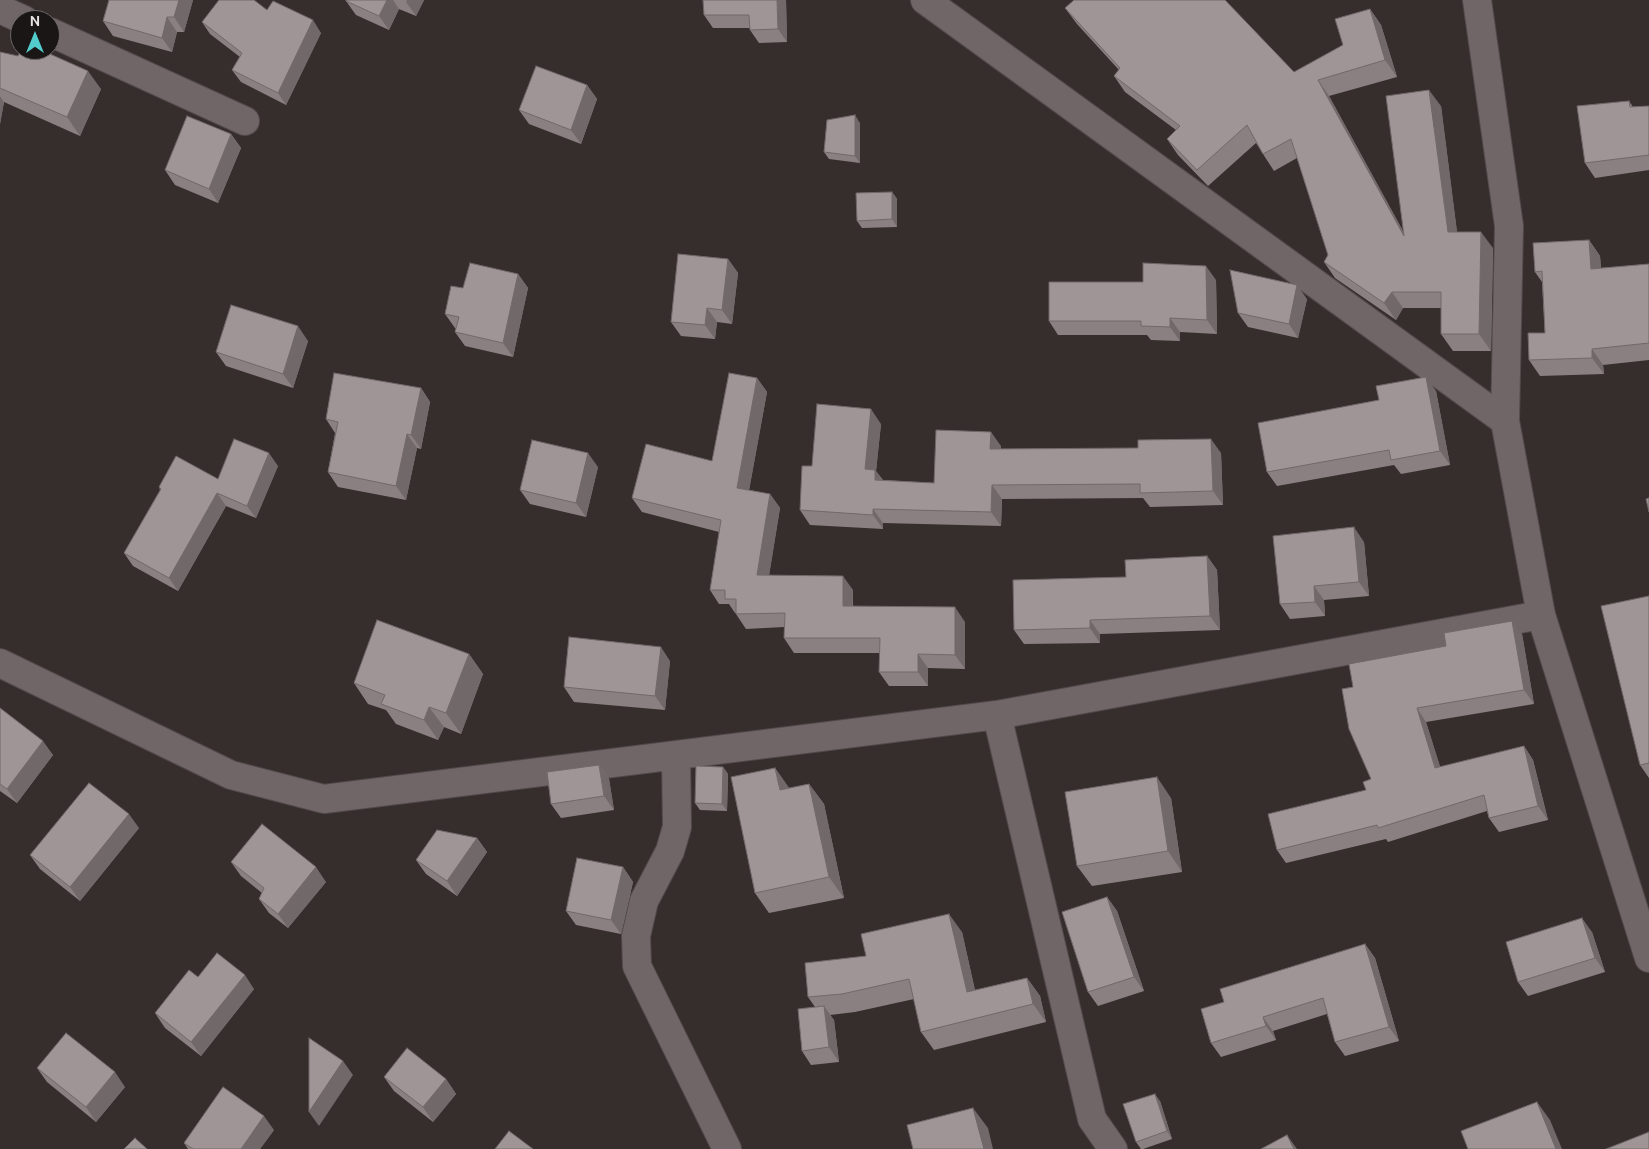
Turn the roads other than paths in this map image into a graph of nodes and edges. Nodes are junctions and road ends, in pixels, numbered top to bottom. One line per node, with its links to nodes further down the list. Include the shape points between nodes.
1 (925, 0): 5 (street)
2 (1478, 0): 5 (street, via 1509,226)
3 (60, 37): 4 (street)
4 (245, 121)
5 (1505, 421): 6 (street)
6 (1541, 615): 8 (street); 10 (street)
7 (0, 663): 9 (street, via 231,775 324,799)
8 (997, 715): 9 (street); 12 (street, via 1092,1119)
9 (676, 756): 11 (street, via 677,827 670,851 644,901 636,936 637,966)
10 (1649, 958)
11 (727, 1149)
12 (1113, 1149)

